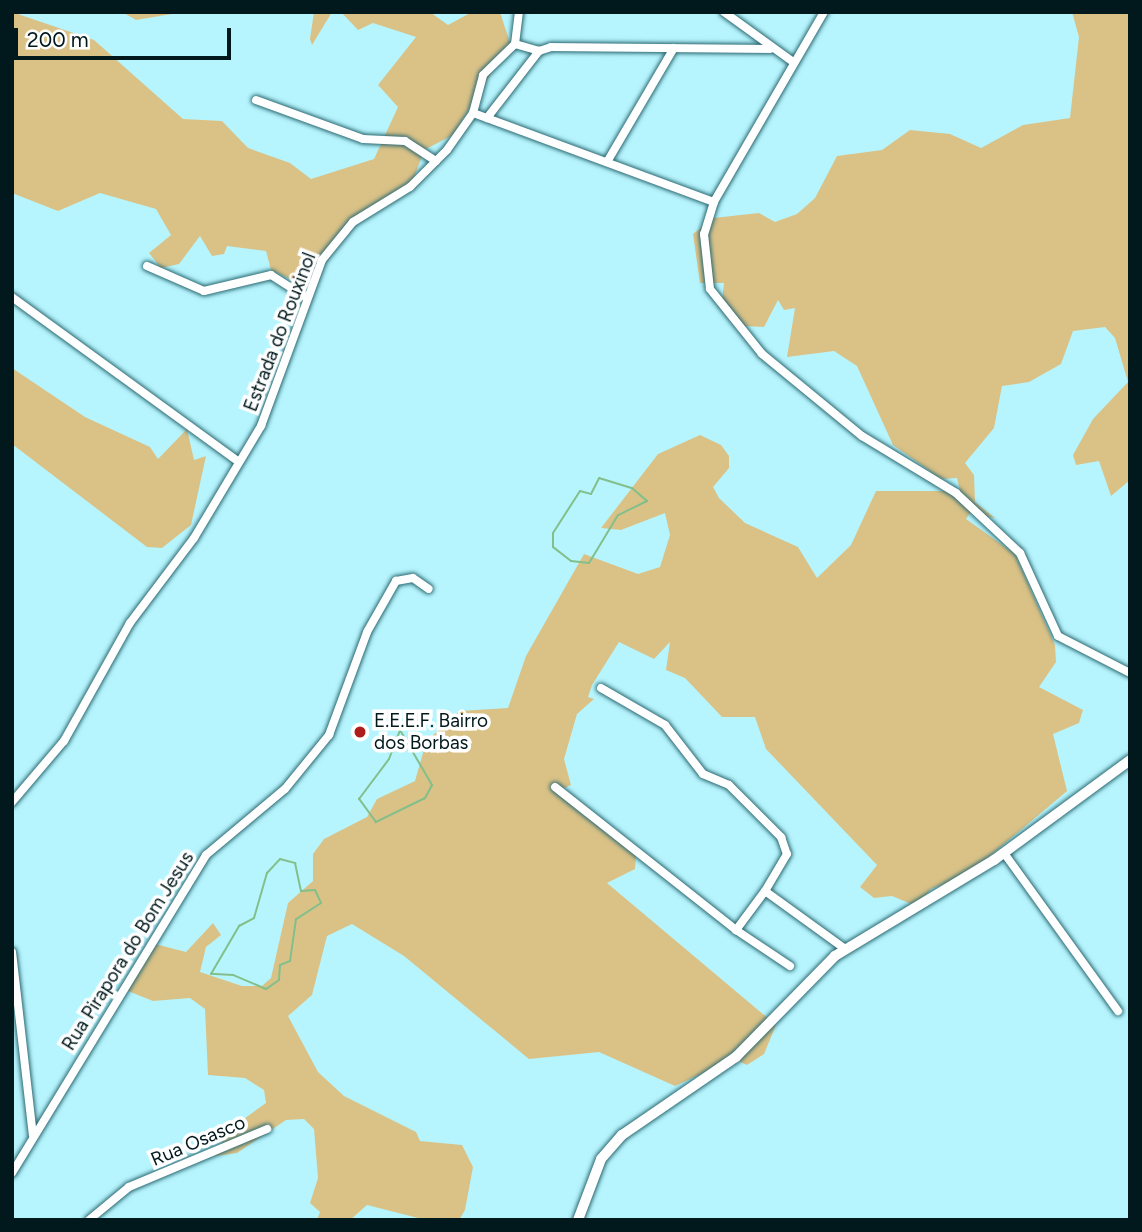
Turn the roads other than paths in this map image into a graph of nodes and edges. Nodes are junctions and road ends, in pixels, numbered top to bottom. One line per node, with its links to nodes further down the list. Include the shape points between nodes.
1 (519, 12): 4 (street)
2 (724, 12): 6 (street)
3 (824, 14): 8 (street)
4 (515, 44): 7 (street); 10 (street, Estrada do Rouxinol, via 484,75)
5 (674, 48): 6 (street); 7 (street); 13 (street)
6 (770, 49): 8 (street)
7 (539, 51): 11 (street)
8 (793, 62): 14 (street)
9 (256, 100): 12 (street, via 363,139 405,141)
10 (473, 113): 11 (street); 12 (street, Estrada do Rouxinol)
11 (487, 118): 13 (street)
12 (436, 162): 17 (street, Estrada do Rouxinol, via 344,231 322,260)
13 (607, 162): 14 (street)
14 (715, 202): 20 (street, via 704,234 706,274 717,302 746,338 862,436 971,506 1031,567 1058,636)
15 (147, 266): 17 (street, via 204,291 271,275)
16 (12, 297): 18 (street)
17 (307, 298): 18 (street, Estrada do Rouxinol, via 267,415)
18 (236, 460): 24 (street, Estrada do Rouxinol, via 194,538 130,623 72,730)
19 (429, 589): 33 (street, Rua Pirapora do Bom Jesus, via 413,578 396,581 367,632 329,735 285,789 206,855)
20 (1130, 673)
21 (601, 688): 26 (street, via 671,729 703,774 729,785 786,842 785,860)
22 (1130, 760): 25 (street)
23 (555, 787): 27 (street)
24 (13, 799)
25 (1004, 853): 28 (street); 31 (street)
26 (765, 891): 27 (street); 28 (street)
27 (736, 930): 30 (street)
28 (845, 949): 36 (street, via 790,996 736,1057 621,1135 601,1159)
29 (12, 952): 33 (street)
30 (790, 966)
31 (1118, 1012)
32 (267, 1129): 35 (street, Rua Osasco, via 141,1182)
33 (33, 1135): 34 (street, Rua Pirapora do Bom Jesus)
34 (12, 1173)
35 (89, 1220)
36 (578, 1220)

